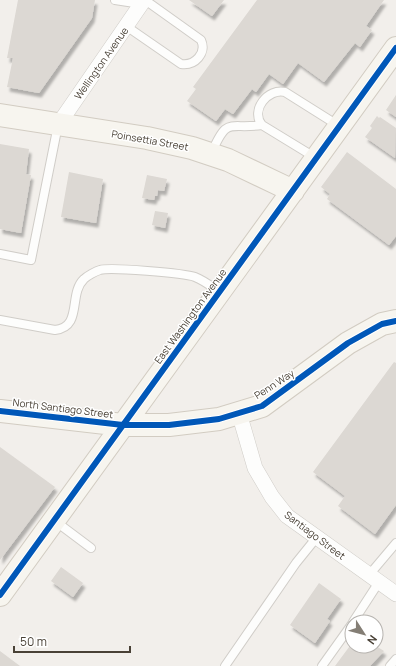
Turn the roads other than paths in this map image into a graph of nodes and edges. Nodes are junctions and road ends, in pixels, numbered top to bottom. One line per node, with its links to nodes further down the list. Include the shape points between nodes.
1 (115, 0): 2 (lane)
2 (143, 1): 3 (street, Wellington Avenue); 3 (lane, via 201,40 204,45 196,61 188,65 181,64)
3 (126, 26): 6 (street, Wellington Avenue)
4 (395, 52): 8 (street, East Washington Avenue)
5 (0, 116): 6 (street, Poinsettia Street)
6 (58, 125): 9 (street, Poinsettia Street, via 147,138); 12 (lane, via 32,260)
7 (262, 125): 8 (lane, via 258,120 258,108 277,90 292,95); 9 (lane, via 227,127 218,137); 10 (lane)
8 (339, 127): 10 (street, East Washington Avenue)
9 (211, 154): 11 (street, Poinsettia Street)
10 (316, 158): 11 (street, East Washington Avenue)
11 (293, 191): 13 (street, East Washington Avenue)
12 (0, 254)
13 (220, 292): 14 (lane, via 194,276 100,270 84,279 78,289 70,324 64,329 55,330); 18 (street, East Washington Avenue)
14 (0, 320)
15 (396, 321): 17 (street, Penn Way, via 382,324 348,343 262,406)
16 (0, 411): 18 (street, North Santiago Street)
17 (239, 413): 18 (street, Penn Way, via 219,419 169,425); 20 (street, Santiago Street, via 255,468 272,497 287,516)
18 (124, 425): 19 (street, East Washington Avenue)
19 (54, 520): 22 (lane); 25 (street, East Washington Avenue)
20 (317, 537): 23 (street, Santiago Street); 29 (lane)
21 (396, 543): 23 (lane)
22 (91, 548)
23 (374, 579): 24 (street, Santiago Street); 26 (lane)
24 (396, 594)
25 (0, 595)
26 (357, 614)
27 (344, 635): 30 (lane)
28 (396, 659): 31 (lane)
29 (225, 666)
30 (322, 666)
31 (390, 666)

